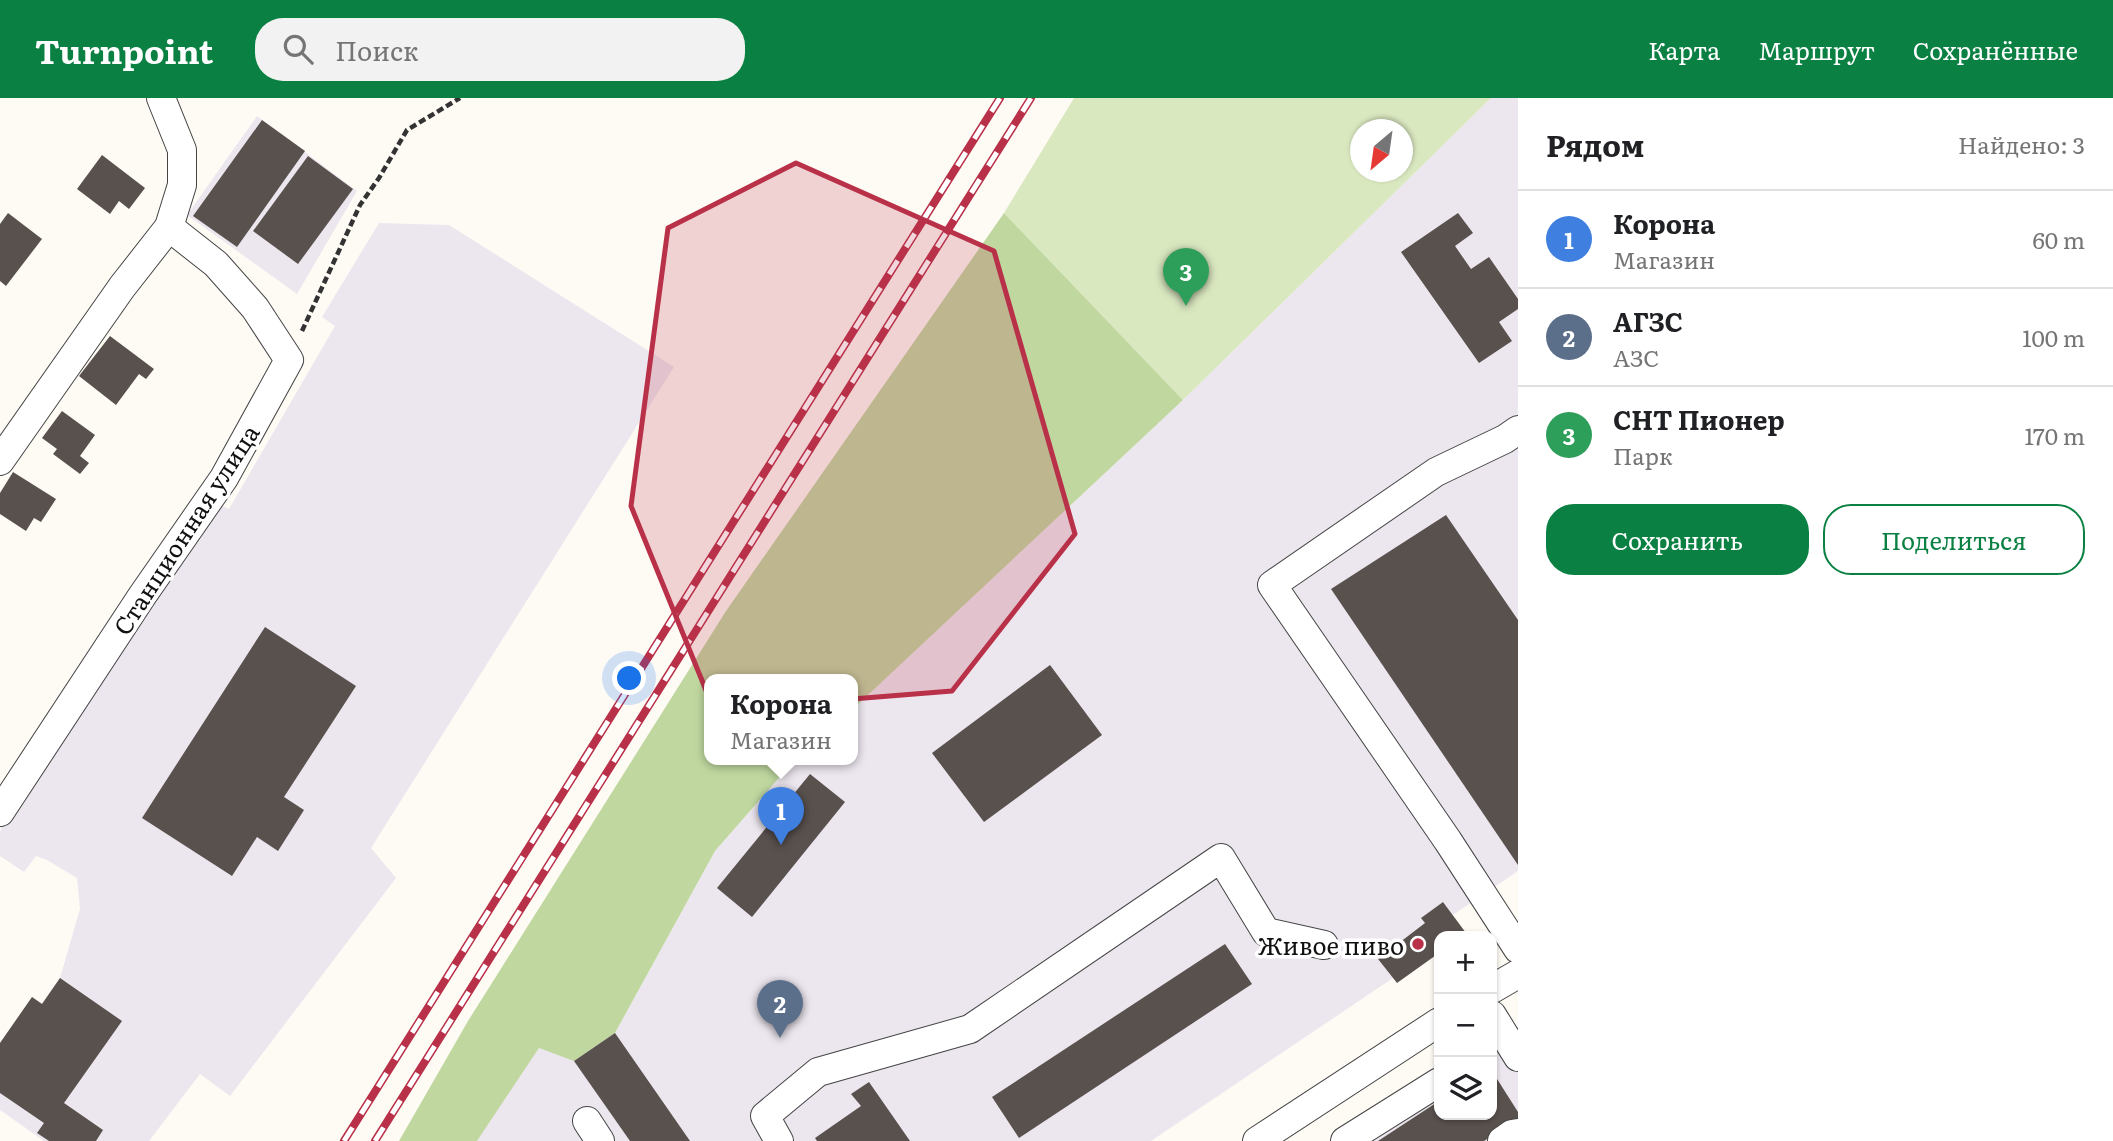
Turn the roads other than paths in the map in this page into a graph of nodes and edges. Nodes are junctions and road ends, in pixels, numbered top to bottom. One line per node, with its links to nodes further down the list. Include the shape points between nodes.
1 (161, 98): 2 (street, via 182,150 183,185)
2 (169, 227): 4 (street); 5 (street, Станционная улица, via 216,264 255,308 289,360 225,478)
3 (1518, 430): 7 (street, via 1436,472 1272,585)
4 (0, 461)
5 (0, 811)
6 (1324, 945): 15 (street, via 1266,932 1221,858 970,1029 818,1072 765,1116)
7 (1518, 949)
8 (1518, 974): 9 (street)
9 (1497, 986)
10 (1434, 1025): 16 (street)
11 (1497, 1027): 12 (street)
12 (1505, 1048)
13 (1434, 1085): 17 (street)
14 (1518, 1133): 18 (street)
15 (779, 1141)
16 (1257, 1141)
17 (1345, 1141)
18 (1502, 1141)

